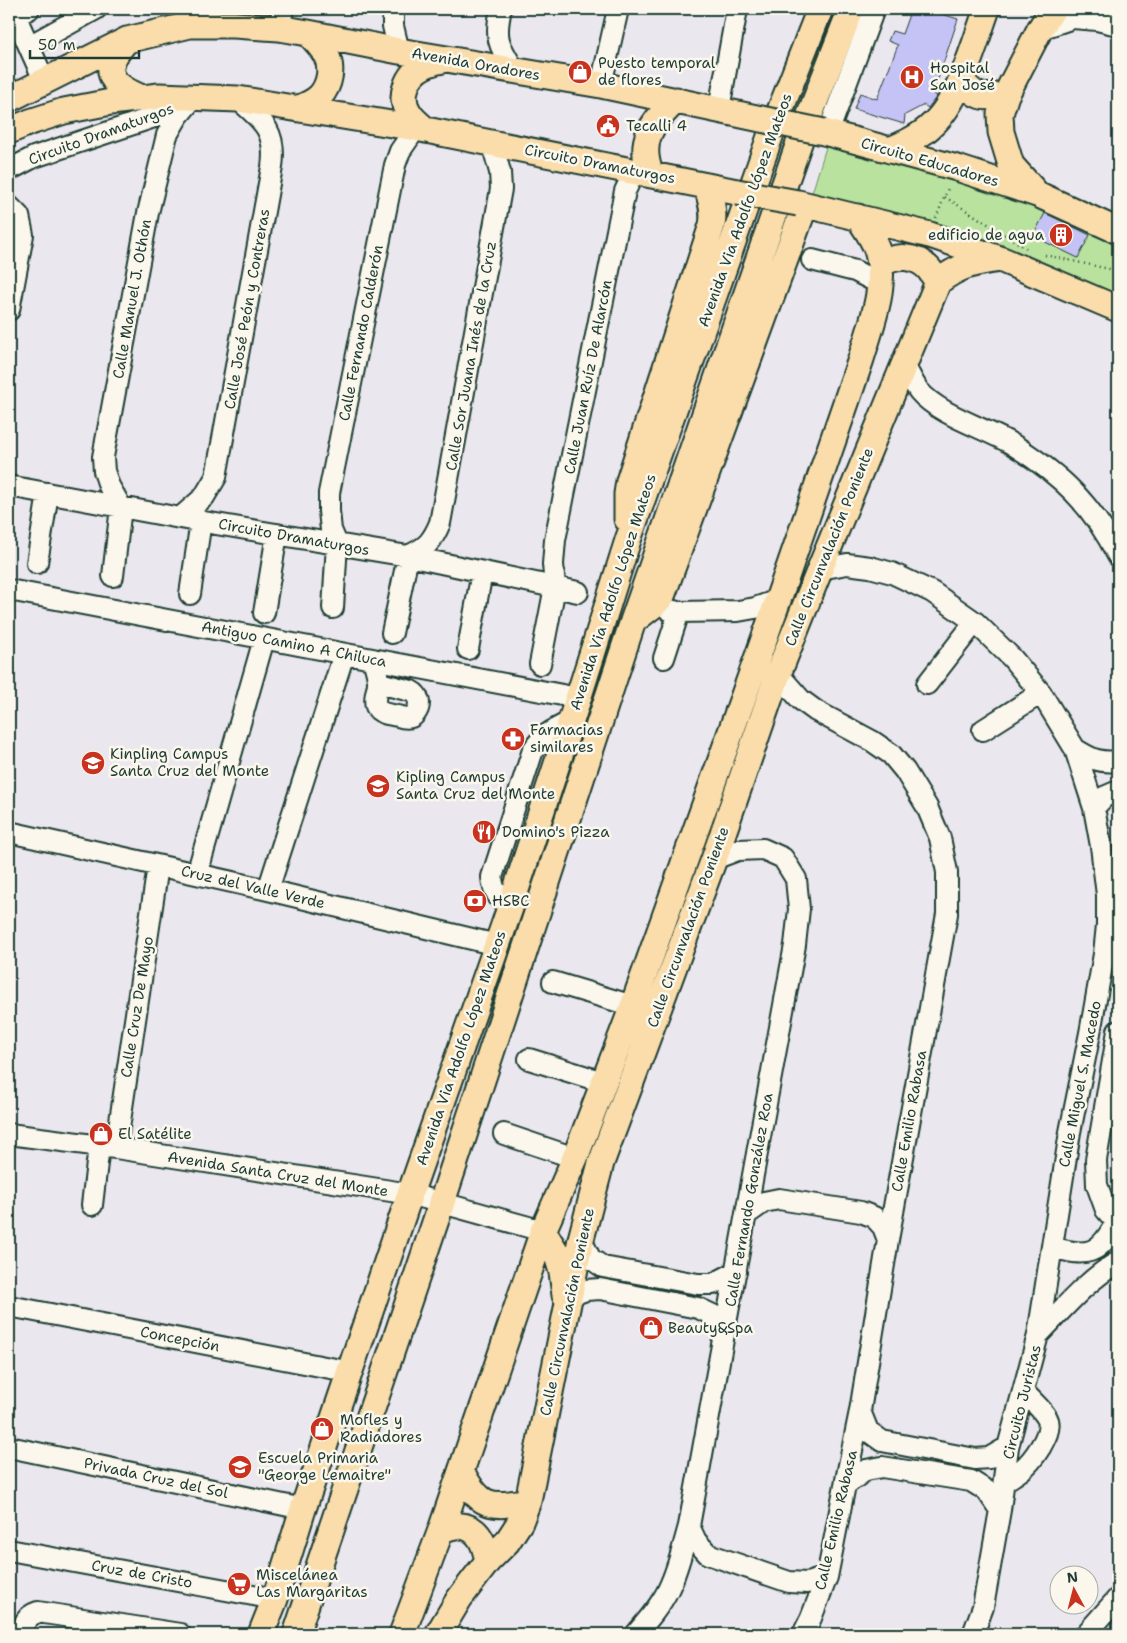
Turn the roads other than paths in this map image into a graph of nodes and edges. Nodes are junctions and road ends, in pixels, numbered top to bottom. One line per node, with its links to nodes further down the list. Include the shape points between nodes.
1 (29, 9): 17 (street, via 18,19)
2 (96, 9): 17 (street)
3 (392, 9): 18 (street)
4 (501, 9): 20 (street, via 498,42)
5 (618, 9): 23 (street)
6 (737, 9): 31 (street)
7 (820, 9): 58 (main road, Avenida Via Adolfo López Mateos, via 772,131)
8 (851, 9): 73 (main road, Avenida Via Adolfo López Mateos, via 800,140)
9 (874, 9): 34 (street)
10 (987, 9): 22 (main road)
11 (187, 17): 12 (main road, Avenida Oradores, via 234,25); 16 (main road, Avenida Oradores)
12 (282, 18): 15 (main road, Avenida Oradores)
13 (1046, 19): 14 (street, via 1073,18); 24 (main road, Circuito Educadores)
14 (1118, 25)
15 (308, 33): 18 (main road, Avenida Oradores); 30 (main road, via 327,57 330,76 320,96)
16 (127, 40): 21 (main road, Avenida Oradores); 26 (main road, via 113,59 112,74 118,86)
17 (29, 46): 21 (street)
18 (400, 51): 19 (main road, Avenida Oradores)
19 (447, 59): 20 (main road, Avenida Oradores); 32 (main road, via 429,63 415,72 405,90 407,112)
20 (514, 70): 23 (main road, Avenida Oradores)
21 (44, 80): 27 (main road, Avenida Oradores)
22 (961, 80): 24 (main road, via 979,96); 36 (main road, via 935,123 916,138)
23 (601, 85): 29 (main road, Avenida Oradores)
24 (1006, 95): 40 (main road, Circuito Educadores, via 1000,114 1004,147 1011,165)
25 (194, 97): 26 (main road, Circuito Dramaturgos); 28 (main road, Circuito Dramaturgos); 37 (street, Circuito Dramaturgos, via 160,115 34,157); 54 (street, Calle Manuel J. Othón, via 167,135 148,213 103,456 109,486)
26 (142, 98): 33 (main road, Circuito Dramaturgos, via 64,111)
27 (9, 99)
28 (238, 99): 30 (main road, Circuito Dramaturgos); 55 (street, Calle José Peón y Contreras, via 264,122 274,153 272,168 216,477 204,498)
29 (676, 100): 31 (main road, Avenida Oradores); 38 (main road, via 649,131)
30 (299, 108): 32 (main road, Circuito Dramaturgos)
31 (719, 109): 34 (main road, Avenida Oradores, bridge)
32 (421, 129): 35 (main road, Circuito Dramaturgos); 59 (street, Calle Fernando Calderón, via 400,151 395,165 329,493 331,530)
33 (9, 131)
34 (826, 132): 36 (main road, Circuito Educadores)
35 (492, 143): 38 (main road, Circuito Dramaturgos); 60 (street, Calle Sor Juana Inés de la Cruz, via 501,189 440,523 435,536 424,548)
36 (890, 150): 40 (main road, Circuito Educadores)
37 (9, 170)
38 (644, 173): 39 (main road, Circuito Dramaturgos); 66 (street, Calle Juan Ruíz De Alarcón, via 630,181 625,191 555,540)
39 (707, 186): 41 (main road, Circuito Dramaturgos, bridge); 58 (main road, via 713,207 712,225 629,481)
40 (1037, 194): 44 (main road, Circuito Educadores)
41 (802, 204): 43 (main road, Circuito Dramaturgos); 73 (main road, via 662,596)
42 (9, 206): 50 (street, via 19,216 23,235)
43 (858, 217): 45 (main road, Circuito Dramaturgos, via 930,235); 47 (main road, Calle Circunvalación Poniente, via 877,249)
44 (1118, 231)
45 (1000, 259): 48 (main road, via 965,266); 49 (main road)
46 (812, 260): 47 (street)
47 (880, 274): 48 (main road, via 893,258 912,258 930,269); 70 (main road, Calle Circunvalación Poniente, via 872,321)
48 (938, 282): 51 (main road, Calle Circunvalación Poniente)
49 (1116, 308)
50 (9, 310)
51 (904, 364): 61 (street, via 920,392 941,409 1010,443 1054,473 1085,503); 63 (main road, Calle Circunvalación Poniente)
52 (9, 486): 53 (street, Circuito Dramaturgos)
53 (48, 493): 54 (street, Circuito Dramaturgos); 62 (street)
54 (121, 507): 55 (street, Circuito Dramaturgos); 65 (street)
55 (180, 518): 56 (street, Circuito Dramaturgos)
56 (201, 521): 57 (street, Circuito Dramaturgos); 69 (street)
57 (277, 534): 59 (street, Circuito Dramaturgos); 72 (street)
58 (628, 540): 86 (main road, Avenida Via Adolfo López Mateos)
59 (337, 544): 60 (street, Circuito Dramaturgos); 71 (street)
60 (408, 556): 64 (street, Circuito Dramaturgos); 75 (street)
61 (1118, 556)
62 (37, 563)
63 (820, 569): 74 (street, Calle Miguel S. Macedo, via 847,564 892,573 932,592); 82 (main road, Calle Circunvalación Poniente)
64 (482, 572): 66 (street, Circuito Dramaturgos); 77 (street)
65 (113, 576)
66 (555, 587): 68 (street, Circuito Dramaturgos); 81 (street, Calle Juan Ruíz De Alarcón)
67 (9, 590): 76 (street, Antiguo Camino A Chiluca)
68 (578, 592)
69 (190, 594)
70 (778, 600): 79 (street, via 738,611 674,611); 99 (main road, Calle Circunvalación Poniente)
71 (333, 608)
72 (264, 613)
73 (633, 622): 108 (main road, Avenida Via Adolfo López Mateos)
74 (975, 622): 84 (street); 85 (street, Calle Miguel S. Macedo, via 1012,658)
75 (392, 634)
76 (264, 638): 78 (street, Antiguo Camino A Chiluca); 95 (street)
77 (468, 649)
78 (344, 654): 80 (street, Antiguo Camino A Chiluca); 96 (street)
79 (664, 658)
80 (373, 659): 83 (street); 86 (street, Antiguo Camino A Chiluca)
81 (540, 664)
82 (778, 674): 93 (main road, Calle Circunvalación Poniente); 114 (street, Calle Emilio Rabasa, via 816,712 891,754 928,807 940,838 947,872 947,914)
83 (378, 683)
84 (926, 684)
85 (1041, 694): 87 (street); 88 (street, Calle Miguel S. Macedo)
86 (575, 710): 97 (main road, Avenida Via Adolfo López Mateos)
87 (983, 730)
88 (1075, 749): 89 (street, via 1091,759); 91 (street, Calle Miguel S. Macedo)
89 (1118, 761)
90 (1118, 791): 91 (street, via 1104,797)
91 (1094, 808): 115 (street, Calle Miguel S. Macedo, via 1107,895 1107,926)
92 (9, 832): 94 (street, Cruz del Valle Verde)
93 (714, 859): 110 (street, Calle Fernando González Roa, via 738,850 763,850 782,858 796,879 799,909); 113 (main road, Calle Circunvalación Poniente, via 601,1163)
94 (158, 866): 95 (street, Cruz del Valle Verde); 105 (street, Calle Cruz De Mayo)
95 (197, 874): 96 (street, Cruz del Valle Verde)
96 (268, 890): 97 (street, Cruz del Valle Verde)
97 (497, 945): 107 (main road, Avenida Via Adolfo López Mateos)
98 (553, 982): 99 (street)
99 (632, 1006): 102 (main road, Calle Circunvalación Poniente)
100 (1118, 1031): 111 (street, via 1096,1160 1097,1185 1106,1210)
101 (529, 1059): 102 (street)
102 (603, 1082): 106 (main road, Calle Circunvalación Poniente)
103 (9, 1134): 105 (street, Avenida Santa Cruz del Monte)
104 (504, 1134): 106 (street)
105 (108, 1147): 107 (street, Avenida Santa Cruz del Monte); 109 (street, Calle Cruz De Mayo)
106 (574, 1158): 112 (main road, Calle Circunvalación Poniente)
107 (410, 1194): 108 (street, Avenida Santa Cruz del Monte); 122 (main road, Avenida Via Adolfo López Mateos)
108 (442, 1202): 112 (street, Avenida Santa Cruz del Monte); 146 (main road, Avenida Via Adolfo López Mateos)
109 (92, 1205)
110 (747, 1214): 114 (street, via 764,1202 779,1199 861,1212 883,1226); 117 (street, Calle Fernando González Roa)
111 (1117, 1223): 115 (street, via 1100,1246 1088,1252 1073,1253)
112 (543, 1231): 118 (main road, via 556,1252); 127 (main road, Calle Circunvalación Poniente)
113 (581, 1239): 117 (street, via 590,1258 604,1267 698,1284 713,1284); 118 (main road, Calle Circunvalación Poniente)
114 (888, 1240): 124 (street, Calle Emilio Rabasa)
115 (1052, 1247): 121 (street, Calle Miguel S. Macedo)
116 (1118, 1262): 121 (street, Circuito Juristas, via 1073,1297)
117 (736, 1272): 120 (street, Calle Fernando González Roa)
118 (569, 1302): 120 (street, via 586,1290 600,1288 698,1308 713,1316); 130 (main road, Calle Circunvalación Poniente)
119 (9, 1306): 122 (street, Concepción)
120 (724, 1335): 133 (street, Calle Fernando González Roa)
121 (1038, 1335): 123 (street, Circuito Juristas)
122 (351, 1372): 131 (main road, Avenida Via Adolfo López Mateos)
123 (1024, 1392): 126 (street, Circuito Juristas); 128 (street, via 1047,1418 1048,1434 1021,1471)
124 (860, 1411): 126 (street, via 868,1431 882,1441 975,1459 989,1458); 129 (street, Calle Emilio Rabasa)
125 (9, 1447): 131 (street, Privada Cruz del Sol)
126 (1008, 1447): 128 (street, Circuito Juristas)
127 (461, 1471): 130 (main road, via 471,1490 484,1501 498,1505); 134 (main road, Calle Circunvalación Poniente)
128 (1004, 1482): 132 (street, Circuito Juristas)
129 (845, 1485): 132 (street, via 866,1470 882,1467 971,1481 987,1491); 137 (street, Calle Emilio Rabasa)
130 (528, 1501): 136 (main road, Calle Circunvalación Poniente, via 507,1542)
131 (303, 1509): 139 (main road, Avenida Via Adolfo López Mateos)
132 (1000, 1510): 140 (street, Circuito Juristas)
133 (689, 1526): 137 (street, via 696,1542 708,1554 789,1582 807,1583); 148 (street, Calle Fernando González Roa, via 668,1589)
134 (441, 1530): 136 (main road, via 460,1526 472,1529 485,1547); 147 (main road, Calle Circunvalación Poniente)
135 (9, 1550): 139 (street, Cruz de Cristo)
136 (488, 1562): 142 (main road, Calle Circunvalación Poniente, via 459,1599)
137 (827, 1577): 149 (street, Calle Emilio Rabasa)
138 (1118, 1598): 152 (street)
139 (275, 1599): 145 (main road, Avenida Via Adolfo López Mateos)
140 (983, 1607): 150 (street, Circuito Juristas); 151 (street)
141 (114, 1629): 143 (street, via 38,1612 26,1618); 144 (street)
142 (441, 1632)
143 (21, 1634)
144 (180, 1634)
145 (262, 1634)
146 (296, 1634)
147 (402, 1634)
148 (636, 1634)
149 (803, 1634)
150 (973, 1634)
151 (990, 1634)
152 (1086, 1634)

